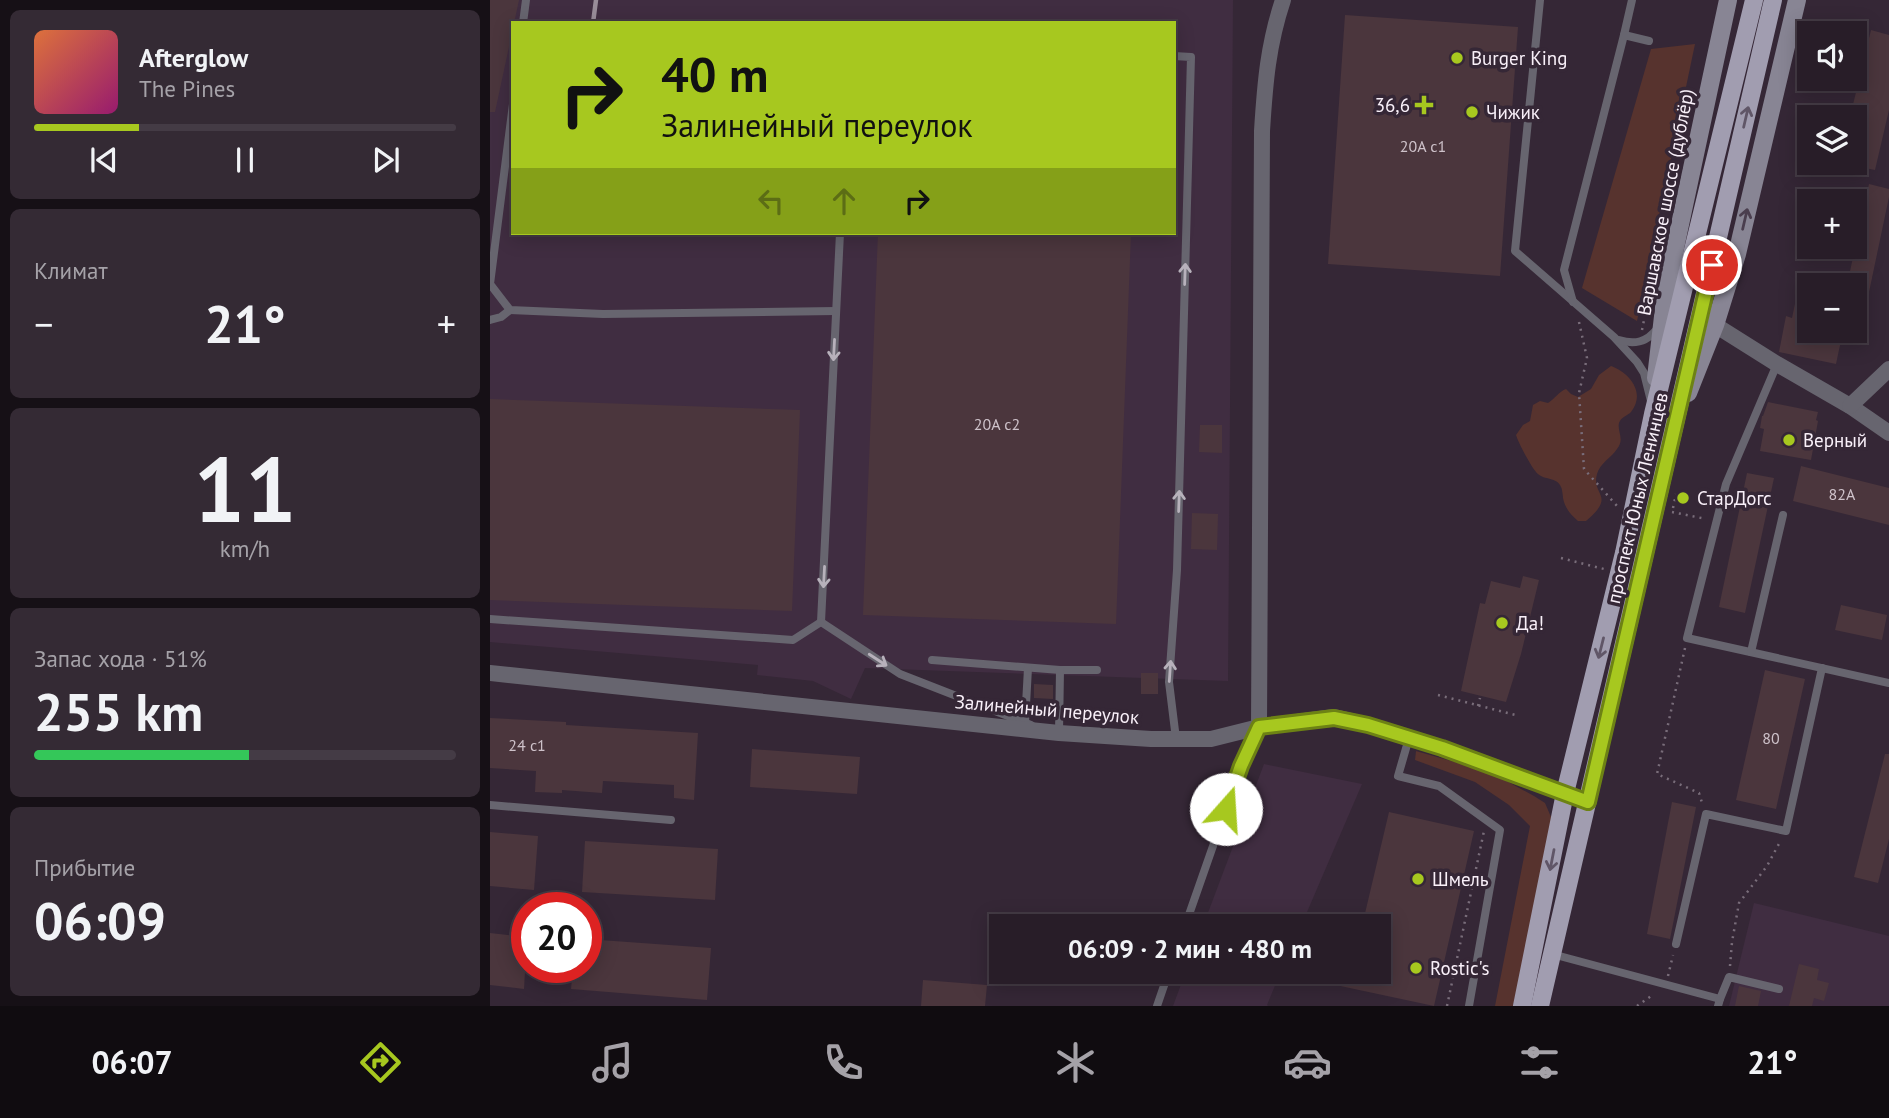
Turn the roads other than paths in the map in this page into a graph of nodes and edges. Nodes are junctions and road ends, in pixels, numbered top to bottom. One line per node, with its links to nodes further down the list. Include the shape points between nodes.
1 (526, 0): 9 (lane)
2 (1283, 0): 42 (street, via 1265,76 1262,131)
3 (1540, 0): 17 (lane, via 1515,251)
4 (1632, 0): 10 (lane)
5 (1728, 0): 20 (main road, Варшавское шоссе (дублёр))
6 (1754, 0): 27 (main road, проспект Юных Ленинцев)
7 (1773, 0): 28 (main road, проспект Юных Ленинцев, one-way to 7)
8 (1797, 0): 22 (main road, one-way to 8, via 1737,254)
9 (523, 21)
10 (1624, 35): 11 (lane); 17 (lane, via 1564,270)
11 (1649, 41)
12 (1176, 56): 45 (lane, one-way to 12, via 1169,682 1177,569 1191,57)
13 (511, 120): 16 (lane)
14 (840, 235): 19 (lane)
15 (490, 284): 18 (lane)
16 (490, 284)
17 (1574, 303): 23 (lane)
18 (510, 310): 19 (lane, via 603,314); 21 (lane)
19 (836, 311): 32 (lane, one-way to 32)
20 (1662, 319): 23 (lane, via 1651,336 1640,342); 27 (main road, Варшавское шоссе (дублёр))
21 (490, 320)
22 (1714, 324): 24 (street); 28 (main road)
23 (1616, 339): 27 (lane, via 1644,373)
24 (1777, 364): 26 (street); 33 (lane, via 1726,484 1687,638)
25 (1889, 369): 26 (street)
26 (1850, 406): 29 (street)
27 (1653, 414): 46 (main road, проспект Юных Ленинцев, one-way to 46)
28 (1676, 423): 47 (main road, проспект Юных Ленинцев)
29 (1889, 433)
30 (1783, 515): 33 (lane)
31 (490, 619): 32 (lane, via 793,640)
32 (821, 622): 41 (lane, one-way to 41, via 900,674)
33 (1751, 652): 36 (lane)
34 (932, 660): 35 (lane)
35 (1028, 668): 37 (lane); 41 (lane)
36 (1822, 668): 40 (lane); 51 (lane, via 1786,831 1706,814)
37 (1060, 670): 38 (lane); 43 (lane)
38 (1097, 670)
39 (491, 674): 43 (street, Залинейный переулок)
40 (1889, 683)
41 (1026, 723): 43 (lane)
42 (1259, 727): 44 (street, Залинейный переулок, via 1334,718); 45 (street, Залинейный переулок, via 1210,739); 50 (lane)
43 (1053, 732): 45 (street, Залинейный переулок)
44 (1409, 738): 46 (street, Залинейный переулок); 57 (lane, via 1398,776 1438,786 1500,830)
45 (1176, 739)
46 (1565, 793): 47 (street, Залинейный переулок); 58 (main road, проспект Юных Ленинцев, one-way to 58)
47 (1588, 802): 52 (main road, проспект Юных Ленинцев)
48 (490, 805): 49 (lane)
49 (671, 820)
50 (1189, 914)
51 (1676, 944)
52 (1552, 954): 55 (lane); 59 (main road, проспект Юных Ленинцев)
53 (1165, 984): 56 (lane)
54 (1779, 989): 55 (lane, via 1729,977)
55 (1719, 1002)
56 (1157, 1006)
57 (1469, 1006)
58 (1522, 1006)
59 (1540, 1006)

